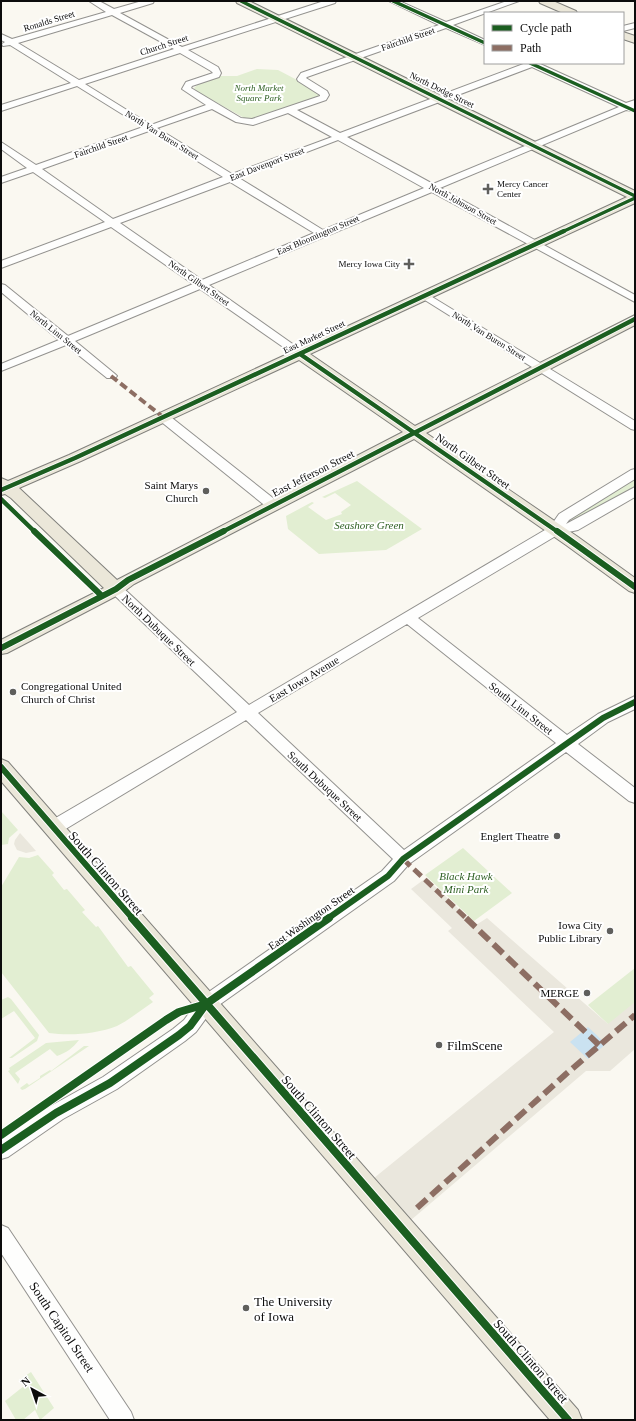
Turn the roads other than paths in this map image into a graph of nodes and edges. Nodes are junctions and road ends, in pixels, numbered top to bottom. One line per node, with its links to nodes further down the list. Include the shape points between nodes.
1 (93, 1): 8 (street)
2 (150, 1): 8 (street, Ronalds Street)
3 (241, 1): 10 (main road, North Dodge Street)
4 (332, 1): 10 (street, Church Street)
5 (393, 1): 11 (street)
6 (515, 1): 11 (street, Fairchild Street)
7 (544, 1): 9 (main road)
8 (113, 12): 17 (street, Ronalds Street); 20 (street)
9 (570, 12)
10 (278, 19): 20 (street, Church Street); 21 (main road, North Dodge Street)
11 (447, 25): 18 (street); 21 (street, Fairchild Street)
12 (635, 25): 13 (street)
13 (624, 29)
14 (624, 34): 16 (main road)
15 (1, 36): 17 (street, North Van Buren Street)
16 (635, 40)
17 (11, 42): 19 (street, Ronalds Street); 24 (street, North Van Buren Street)
18 (484, 42)
19 (1, 46)
20 (182, 50): 24 (street, Church Street); 26 (street, via 217,71 216,74 189,84 186,89)
21 (355, 57): 25 (main road, North Dodge Street); 29 (street, Fairchild Street, via 304,75 301,78 304,81 325,95)
22 (529, 64): 25 (street, East Davenport Street)
23 (534, 64): 27 (street)
24 (78, 83): 28 (street, Church Street); 30 (street, North Van Buren Street)
25 (439, 99): 31 (street, East Davenport Street); 33 (main road, North Dodge Street)
26 (213, 106): 29 (street, via 239,120 249,122 258,122); 30 (street, Fairchild Street)
27 (632, 107): 33 (street, East Bloomington Street)
28 (1, 108)
29 (290, 110): 31 (street, North Johnson Street)
30 (151, 128): 34 (street, Fairchild Street); 35 (street, North Van Buren Street)
31 (341, 137): 35 (street, East Davenport Street); 37 (street, North Johnson Street)
32 (1, 145): 34 (street, North Gilbert Street)
33 (535, 146): 37 (street, East Bloomington Street); 38 (main road, North Dodge Street)
34 (35, 169): 36 (street, Fairchild Street); 39 (street, North Gilbert Street)
35 (232, 178): 39 (street, East Davenport Street); 40 (street, North Van Buren Street)
36 (1, 180)
37 (433, 187): 40 (street, East Bloomington Street); 41 (street, North Johnson Street)
38 (635, 197): 41 (main road, East Market Street)
39 (113, 223): 42 (street, East Davenport Street); 43 (street, North Gilbert Street)
40 (322, 234): 43 (street, East Bloomington Street)
41 (536, 244): 45 (main road, East Market Street); 46 (street, North Johnson Street)
42 (1, 265)
43 (201, 284): 48 (street, East Bloomington Street); 49 (street, North Gilbert Street)
44 (1, 287): 48 (street, North Linn Street)
45 (424, 295): 49 (main road, East Market Street); 51 (street, North Van Buren Street)
46 (635, 298)
47 (635, 319): 51 (main road, East Jefferson Street)
48 (67, 341): 50 (street, East Bloomington Street); 52 (street, North Linn Street)
49 (300, 354): 53 (main road, East Market Street); 55 (main road, North Gilbert Street)
50 (1, 368)
51 (541, 368): 54 (street, North Van Buren Street); 55 (main road, East Jefferson Street)
52 (111, 376)
53 (163, 417): 57 (main road, East Market Street); 59 (street)
54 (635, 426)
55 (414, 432): 59 (main road, East Jefferson Street); 60 (main road, North Gilbert Street)
56 (635, 473): 60 (street, East Iowa Avenue, via 564,517)
57 (3, 487): 62 (main road, North Dubuque Street, via 17,494)
58 (635, 491): 60 (street, East Iowa Avenue, via 573,527)
59 (274, 505): 62 (main road, East Jefferson Street, via 128,580)
60 (555, 530): 61 (main road, North Gilbert Street); 63 (street, East Iowa Avenue)
61 (635, 587)
62 (116, 589): 64 (main road, East Jefferson Street); 66 (street, North Dubuque Street)
63 (408, 617): 66 (street, East Iowa Avenue); 67 (street, South Linn Street)
64 (1, 648)
65 (635, 702): 67 (street, East Washington Street, via 603,718)
66 (246, 713): 70 (street, East Iowa Avenue); 71 (street, South Dubuque Street)
67 (568, 744): 69 (street, South Linn Street); 71 (street, East Washington Street)
68 (1, 768): 70 (main road, South Clinton Street)
69 (635, 797)
70 (52, 828): 72 (main road, South Clinton Street)
71 (403, 859): 72 (street, East Washington Street, via 388,876)
72 (206, 1004): 73 (street, East Washington Street, via 190,1026 179,1035 110,1083 56,1113); 76 (main road, South Clinton Street)
73 (1, 1150)
74 (1, 1235): 75 (street, South Capitol Street)
75 (124, 1420)
76 (568, 1420)

